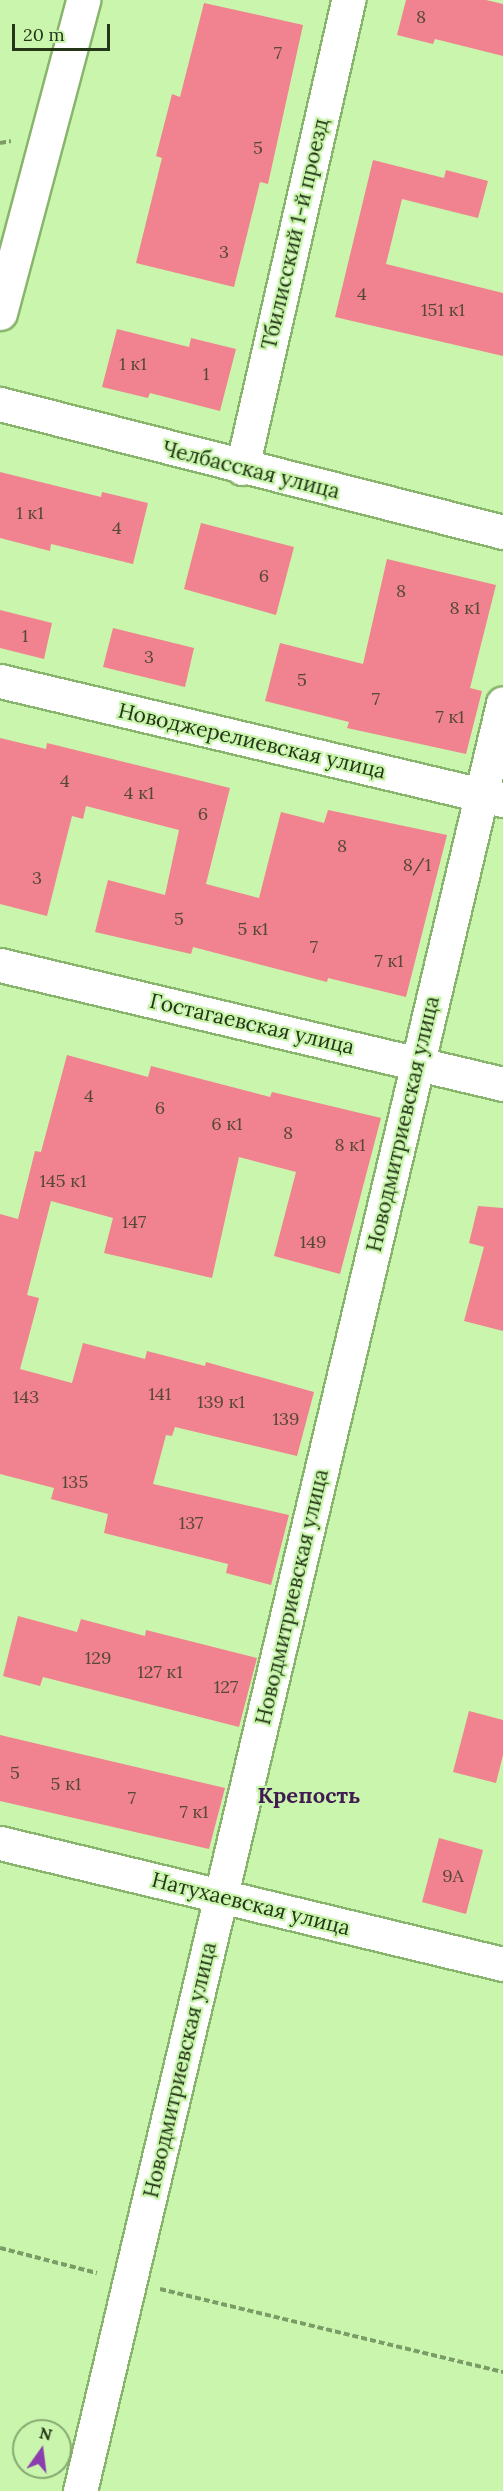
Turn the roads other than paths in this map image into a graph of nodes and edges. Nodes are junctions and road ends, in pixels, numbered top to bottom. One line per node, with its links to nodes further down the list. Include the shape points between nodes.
1 (83, 0): 3 (street)
2 (348, 0): 5 (street, Тбилисский 1-й проезд)
3 (0, 313)
4 (0, 404): 5 (street, Челбасская улица)
5 (242, 468): 6 (street, Челбасская улица)
6 (503, 532)
7 (0, 681): 9 (street, Новоджерелиевская улица)
8 (503, 703): 9 (street, Новодмитриевская улица)
9 (492, 797): 11 (street, Новодмитриевская улица)
10 (0, 965): 11 (street, Гостагаевская улица)
11 (418, 1062): 12 (street, Гостагаевская улица); 14 (street, Новодмитриевская улица)
12 (503, 1084)
13 (0, 1843): 14 (street, Натухаевская улица)
14 (221, 1896): 15 (street, Натухаевская улица); 16 (street, Новодмитриевская улица)
15 (503, 1964)
16 (80, 2491)

